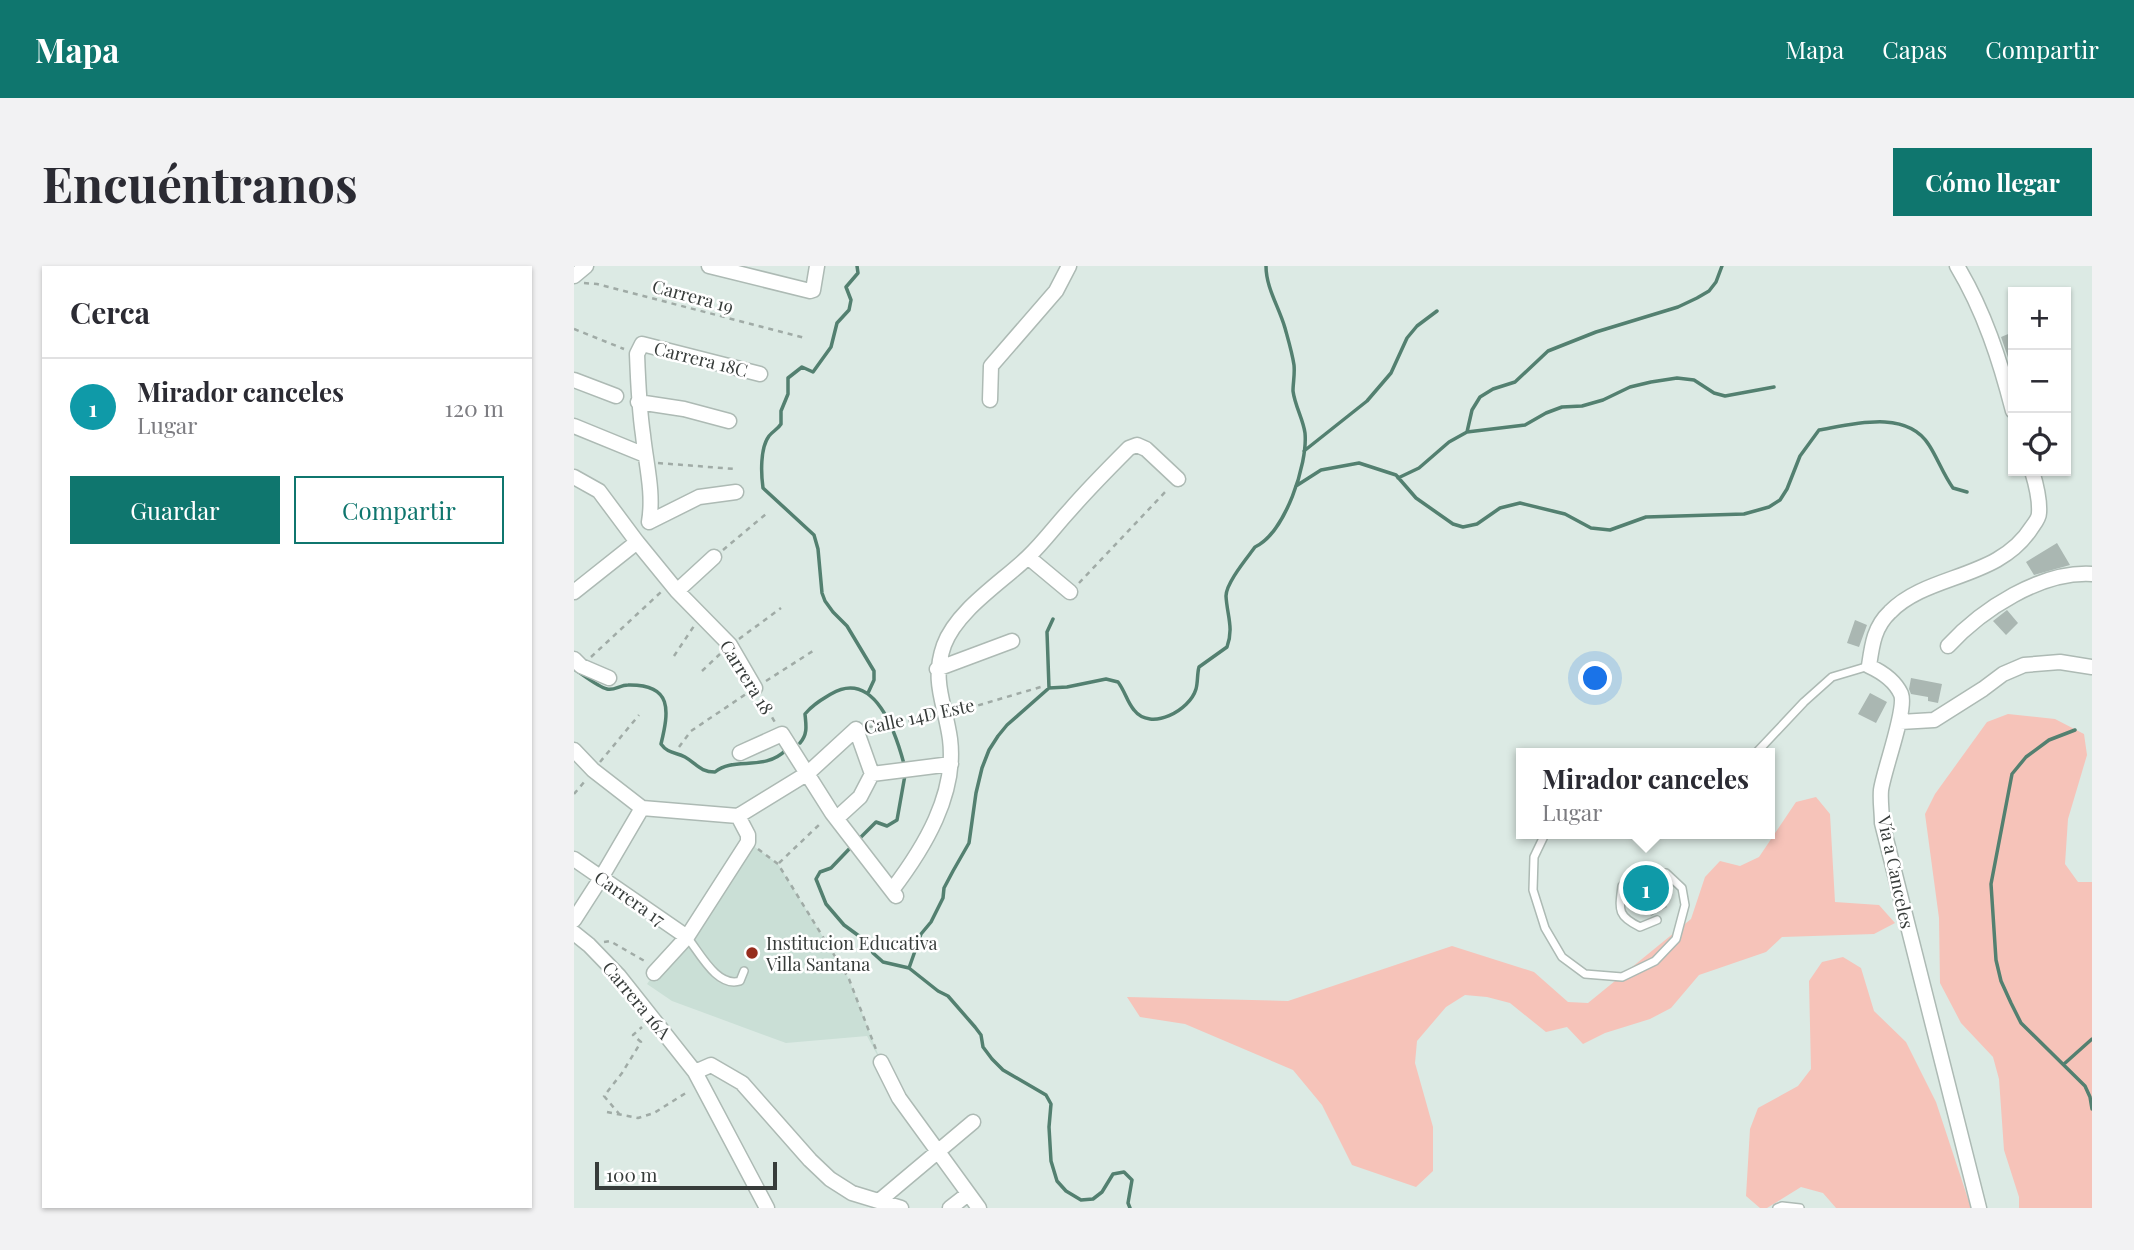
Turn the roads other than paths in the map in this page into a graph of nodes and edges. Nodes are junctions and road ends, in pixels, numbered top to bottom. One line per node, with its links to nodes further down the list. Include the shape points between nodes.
1 (586, 266): 6 (street)
2 (709, 266): 3 (street, via 810,291)
3 (817, 266)
4 (1069, 266): 11 (street, via 1056,291 991,366)
5 (1957, 266): 9 (street, via 1975,297)
6 (574, 276)
7 (760, 374): 12 (street, Carrera 18C, via 639,349)
8 (574, 380): 10 (street)
9 (2008, 390)
10 (616, 396)
11 (990, 400)
12 (639, 402): 13 (street); 15 (street)
13 (729, 421)
14 (574, 426): 15 (street)
15 (646, 459): 19 (street, via 649,522 699,497)
16 (2034, 476): 30 (street, via 2039,516 2024,540 2000,560 1914,595 1890,611 1874,634)
17 (574, 477): 20 (street, Carrera 18, via 599,491)
18 (1178, 479): 22 (street, via 1146,449 1129,448)
19 (736, 492)
20 (636, 542): 24 (street, Carrera 18); 25 (street)
21 (714, 557): 24 (street)
22 (1028, 557): 26 (street); 32 (street, via 984,594 951,631)
23 (2092, 574): 28 (street, via 2067,574 2012,596 1977,617)
24 (674, 587): 34 (street, Carrera 18, via 730,645)
25 (574, 592)
26 (1070, 592)
27 (1012, 641): 32 (street)
28 (1948, 646)
29 (578, 663): 33 (street)
30 (1869, 666): 35 (street, Vía a Canceles, via 1881,672 1902,696); 36 (lane, via 1832,677)
31 (2092, 667): 35 (street, via 2060,662 2024,665 1934,720)
32 (937, 669): 39 (street)
33 (609, 678)
34 (755, 688)
35 (1900, 722): 66 (street, Vía a Canceles, via 1881,791 1882,823)
36 (1761, 748)
37 (574, 750): 42 (street)
38 (740, 753): 40 (street, Carrera 18, via 782,734)
39 (951, 764): 41 (street); 44 (street, Carrera 18, via 943,803 894,894)
40 (808, 773): 41 (street, Calle 14D Este, via 856,729); 43 (street, Calle 14D Este); 44 (street, Carrera 18)
41 (872, 775): 44 (street, via 860,797)
42 (642, 808): 43 (street); 47 (street)
43 (738, 816): 51 (street, via 748,842)
44 (835, 816)
45 (1543, 839): 49 (lane, via 1534,857 1533,890 1545,928 1562,957 1585,974 1622,977 1655,961 1676,939 1685,905 1682,888 1666,873 1639,873 1622,886 1619,909 1626,920 1640,927)
46 (574, 859): 47 (street, Carrera 17)
47 (601, 878): 48 (street); 51 (street, Carrera 17)
48 (574, 920)
49 (1657, 920)
50 (575, 936): 55 (street, Carrera 16A, via 619,976)
51 (687, 937): 52 (street); 53 (lane, via 721,980 740,981)
52 (655, 970)
53 (744, 971)
54 (881, 1062): 57 (street, via 899,1098)
55 (698, 1078): 59 (street, via 712,1065 742,1083 830,1179 852,1193); 60 (street, Carrera 16A)
56 (973, 1122): 57 (street)
57 (939, 1153): 58 (street); 59 (street)
58 (968, 1194): 62 (street); 63 (street)
59 (879, 1201): 61 (street)
60 (768, 1208)
61 (901, 1208)
62 (950, 1208)
63 (979, 1208)
64 (1777, 1208): 65 (lane)
65 (1800, 1208)
66 (1979, 1208)

